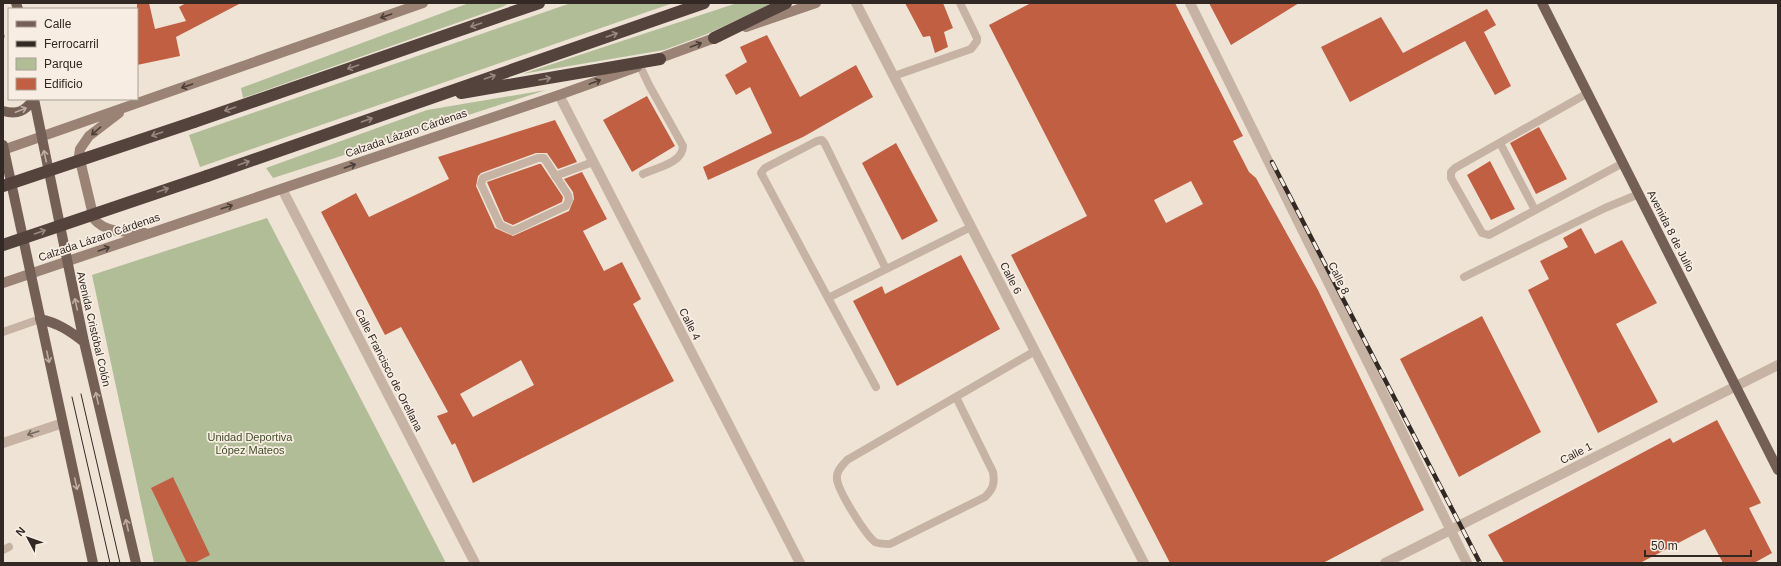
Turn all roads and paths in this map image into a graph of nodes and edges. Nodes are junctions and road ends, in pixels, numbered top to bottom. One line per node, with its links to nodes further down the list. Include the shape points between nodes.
1 (423, 3): 21 (main road, one-way to 21)
2 (526, 3): 11 (highway)
3 (540, 3): 11 (highway)
4 (704, 3): 20 (highway, one-way to 4)
5 (786, 3): 12 (highway)
6 (816, 3): 12 (main road, Calzada Lázaro Cárdenas)
7 (856, 3): 15 (street, Calle 6)
8 (960, 3): 15 (lane, via 977,38 974,45)
9 (1190, 3): 54 (street, Calle 8)
10 (1542, 3): 16 (main road, Avenida 8 de Julio)
11 (502, 16): 30 (highway, one-way to 30, bridge)
12 (714, 38): 13 (main road, Calzada Lázaro Cárdenas, one-way to 12)
13 (660, 59): 14 (main road, Calzada Lázaro Cárdenas); 20 (highway, one-way to 13)
14 (640, 66): 17 (main road, Calzada Lázaro Cárdenas, one-way to 14); 28 (lane, via 683,146 682,154 675,160)
15 (894, 76): 34 (street, Calle 6)
16 (1588, 93): 24 (lane); 27 (main road, Avenida 8 de Julio)
17 (559, 95): 26 (street, Calle 4); 31 (main road, Calzada Lázaro Cárdenas, one-way to 17)
18 (33, 100): 22 (main road, one-way to 18, via 21,112)
19 (34, 100): 23 (main road, Avenida Cristóbal Colón)
20 (424, 100): 36 (highway, one-way to 20, bridge)
21 (127, 107): 23 (main road); 35 (main road, one-way to 35, via 89,136 83,143 79,156 94,219 98,224 113,230)
22 (3, 111)
23 (42, 137): 25 (main road); 37 (main road, Avenida Cristóbal Colón, one-way to 23)
24 (1500, 143): 33 (lane); 33 (lane, via 1455,168 1451,172 1452,178 1485,235 1492,234)
25 (3, 148): 39 (main road)
26 (593, 162): 29 (lane); 58 (street, Calle 4)
27 (1623, 163): 32 (main road, Avenida 8 de Julio); 33 (lane)
28 (643, 174)
29 (555, 176): 29 (lane, via 544,158 538,158 483,178 480,184 500,225 513,231 566,206 568,195)
30 (3, 186)
31 (282, 189): 35 (main road, Calzada Lázaro Cárdenas, one-way to 31); 57 (street, Calle Francisco de Orellana)
32 (1639, 194): 40 (lane); 49 (main road, Avenida 8 de Julio)
33 (1535, 210)
34 (971, 227): 38 (lane); 46 (street, Calle 6)
35 (149, 233): 37 (main road, Calzada Lázaro Cárdenas, one-way to 35)
36 (3, 245)
37 (67, 262): 39 (main road, Calzada Lázaro Cárdenas); 45 (main road, Avenida Cristóbal Colón, one-way to 37)
38 (886, 269): 42 (lane); 42 (lane, via 825,144 822,140 817,141 765,168 761,173)
39 (30, 274): 41 (main road, Calzada Lázaro Cárdenas); 43 (main road)
40 (1464, 277)
41 (3, 283)
42 (828, 298): 48 (lane)
43 (40, 319): 44 (lane); 45 (main road, via 64,327); 51 (main road, one-way to 51)
44 (3, 332)
45 (84, 342): 56 (main road, Avenida Cristóbal Colón, one-way to 45)
46 (1035, 351): 50 (lane); 59 (street, Calle 6)
47 (1778, 365): 49 (street, Calle 1)
48 (876, 387)
49 (1736, 387): 53 (main road, Avenida 8 de Julio); 54 (street, Calle 1)
50 (956, 397): 50 (lane, via 846,460 839,470 837,478 840,488 870,537 877,543 890,544 985,497 992,491 994,472)
51 (63, 423): 52 (street, one-way to 52); 55 (main road, one-way to 55)
52 (3, 443)
53 (1778, 470)
54 (1450, 530): 60 (street, Calle 1); 61 (street, Calle 8)
55 (93, 563)
56 (136, 563)
57 (475, 563)
58 (800, 563)
59 (1144, 563)
60 (1385, 563)
61 (1467, 563)

